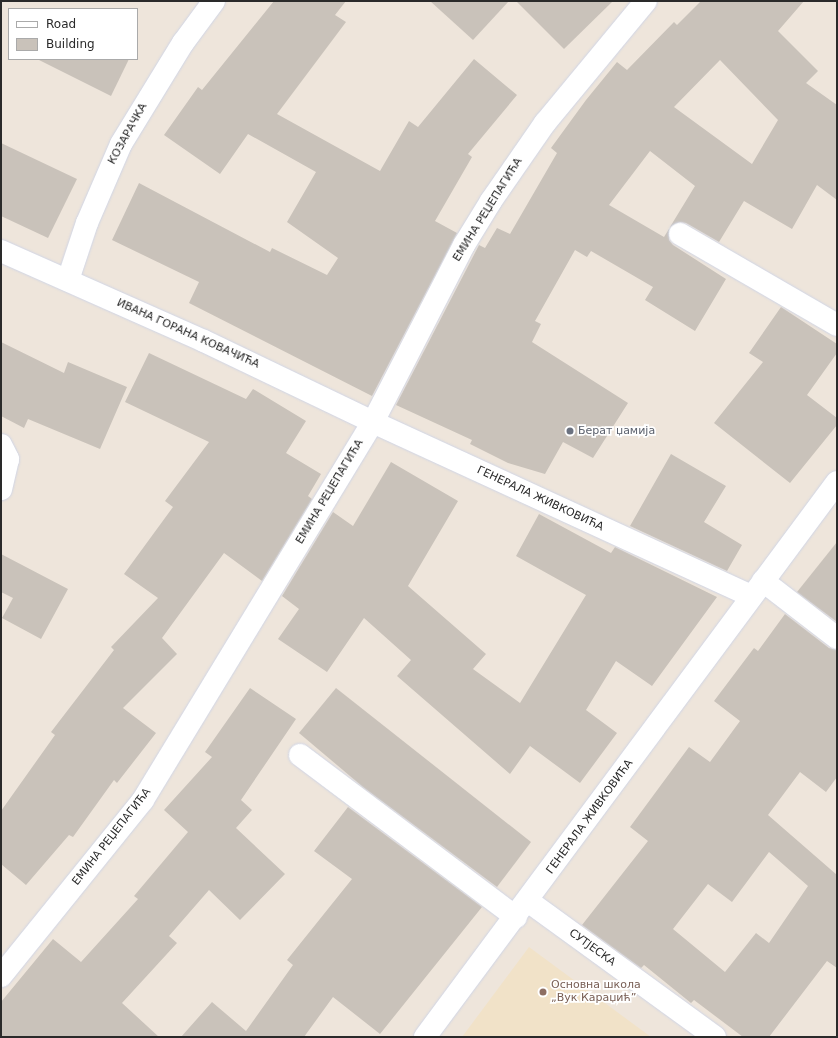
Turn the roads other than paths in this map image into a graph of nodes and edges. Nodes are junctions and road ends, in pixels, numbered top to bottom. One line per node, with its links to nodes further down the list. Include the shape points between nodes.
1 (214, 1): 5 (street, КОЗАРАЧКА, via 179,50 121,144 90,216)
2 (646, 1): 7 (street, ЕМИНА РЕЏЕПАГИЋА, via 570,91 511,170 464,245)
3 (680, 234): 6 (street)
4 (1, 251): 5 (street, ИВАНА ГОРАНА КОВАЧИЋА)
5 (68, 280): 7 (street, ИВАНА ГОРАНА КОВАЧИЋА, via 204,341)
6 (837, 325)
7 (373, 422): 11 (street, ГЕНЕРАЛА ЖИВКОВИЋА); 15 (street, ЕМИНА РЕЏЕПАГИЋА, via 143,800)
8 (1, 446): 10 (street, via 8,459)
9 (837, 482): 11 (street, ГЕНЕРАЛА ЖИВКОВИЋА)
10 (1, 489)
11 (757, 588): 12 (street); 14 (street, ГЕНЕРАЛА ЖИВКОВИЋА)
12 (837, 638)
13 (300, 754): 14 (street, СУТЈЕСКА)
14 (522, 909): 16 (street, ГЕНЕРАЛА ЖИВКОВИЋА); 17 (street, СУТЈЕСКА)
15 (1, 976)
16 (425, 1037)
17 (715, 1037)

